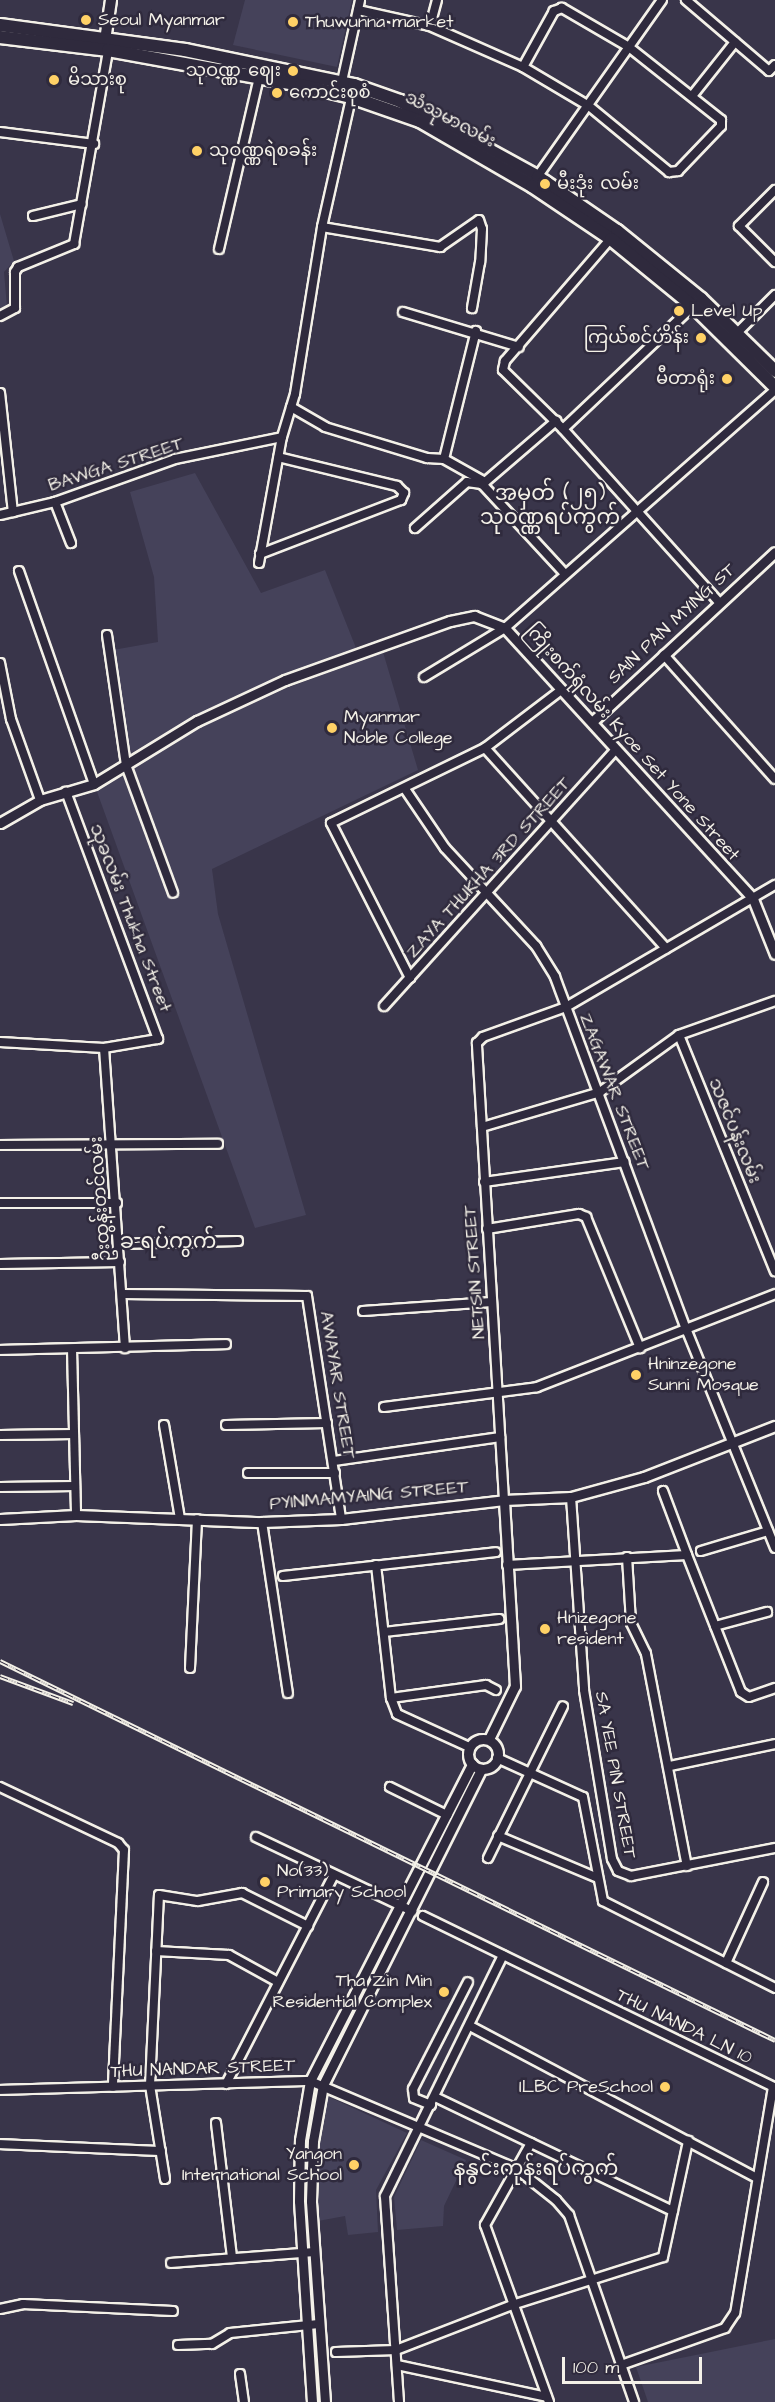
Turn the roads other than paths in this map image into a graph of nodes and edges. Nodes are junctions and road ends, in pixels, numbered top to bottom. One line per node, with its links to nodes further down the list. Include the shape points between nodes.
1 (111, 0): 11 (main road)
2 (360, 0): 6 (street)
3 (437, 0): 8 (street)
4 (662, 0): 12 (street)
5 (686, 0): 10 (street)
6 (358, 10): 8 (street); 16 (street)
7 (0, 25): 11 (main road, သံသုမာလမ်း)
8 (430, 26): 14 (street)
9 (0, 37): 11 (main road, သံသုမာလမ်း)
10 (735, 42): 13 (street, via 770,71); 17 (street)
11 (107, 44): 15 (main road, သံသုမာလမ်း); 20 (street)
12 (629, 47): 14 (street, via 557,8); 17 (street); 18 (street)
13 (775, 65)
14 (523, 68): 18 (street)
15 (260, 72): 16 (main road, သံသုမာလမ်း); 27 (street)
16 (346, 90): 21 (main road, သံသုမာလမ်း, via 420,121); 25 (street)
17 (692, 96): 18 (street, via 722,120 721,126 674,173)
18 (589, 106): 21 (street)
19 (0, 132): 20 (street)
20 (94, 144): 23 (street)
21 (535, 181): 26 (main road, သံသုမာလမ်း)
22 (775, 191): 28 (street, via 739,226)
23 (82, 204): 24 (street); 33 (street, via 74,244 18,267 15,308)
24 (33, 216)
25 (322, 227): 31 (street, via 440,247 479,220 480,262); 40 (street)
26 (614, 235): 30 (main road, သံသုမာလမ်း); 36 (street)
27 (219, 249)
28 (775, 262)
29 (775, 295): 35 (street)
30 (697, 303): 35 (main road, သံသုမာလမ်း); 42 (street)
31 (472, 308)
32 (403, 312): 34 (street)
33 (0, 316)
34 (476, 331): 36 (street); 45 (street)
35 (733, 337): 37 (main road, သံသုမာလမ်း); 38 (main road, သံသုမာလမ်း)
36 (519, 347): 41 (street, via 505,361 504,370)
37 (775, 371)
38 (775, 389): 48 (street)
39 (0, 393): 49 (street)
40 (291, 407): 43 (street); 45 (street, via 325,427 427,458)
41 (556, 421): 42 (street); 46 (street)
42 (563, 429): 48 (street)
43 (282, 437): 44 (street); 47 (street, BAWGA STREET, via 176,459)
44 (278, 456): 44 (street, via 397,486 404,493 401,500 259,559)
45 (444, 459): 46 (street)
46 (484, 483): 51 (street, via 467,482); 55 (street)
47 (55, 502): 49 (street, BAWGA STREET); 52 (street)
48 (637, 511): 55 (street); 56 (street)
49 (13, 512): 50 (street, BAWGA STREET)
50 (0, 515)
51 (415, 528)
52 (71, 543)
53 (775, 552): 56 (street, SAIN PAN MYING ST)
54 (20, 571): 68 (street)
55 (565, 574): 57 (street)
56 (719, 603): 59 (street, SAIN PAN MYING ST)
57 (505, 628): 61 (street); 62 (street, ကြိုးစက်ရုံလမ်း Kyoe Set Yone Street); 66 (street, ကြိုးစက်ရုံလမ်း Kyoe Set Yone Street, via 474,616 285,680 207,717)
58 (107, 634): 66 (street)
59 (664, 655): 63 (street, SAIN PAN MYING ST); 67 (street)
60 (0, 663): 71 (street, via 11,719)
61 (424, 677)
62 (561, 690): 63 (street, ကြိုးစက်ရုံလမ်း Kyoe Set Yone Street); 64 (street)
63 (592, 721): 65 (street, ကြိုးစက်ရုံလမ်း Kyoe Set Yone Street)
64 (485, 748): 69 (street); 72 (street)
65 (616, 749): 72 (street, ZAYA THUKHA 3RD STREET); 77 (street, ကြိုးစက်ရုံလမ်း Kyoe Set Yone Street)
66 (126, 765): 68 (street, ကြိုးစက်ရုံလမ်း Kyoe Set Yone Street); 76 (street)
67 (775, 779)
68 (94, 783): 70 (street, ကြိုးစက်ရုံလမ်း Kyoe Set Yone Street)
69 (405, 789): 75 (street, ZAGAWAR STREET, via 445,848); 80 (street, via 335,821 330,828)
70 (66, 792): 71 (street, ကြိုးစက်ရုံလမ်း Kyoe Set Yone Street); 86 (street, သုခလမ်း Thukha Street, via 159,1035 154,1042)
71 (40, 800): 73 (street, ကြိုးစက်ရုံလမ်း Kyoe Set Yone Street)
72 (552, 820): 75 (street, ZAYA THUKHA 3RD STREET); 78 (street)
73 (0, 823)
74 (775, 885): 77 (street)
75 (488, 892): 80 (street, ZAYA THUKHA 3RD STREET); 83 (street, ZAGAWAR STREET, via 536,946 555,977)
76 (174, 893)
77 (753, 899): 78 (street); 79 (street, ကြိုးစက်ရုံလမ်း Kyoe Set Yone Street)
78 (666, 948): 83 (street)
79 (775, 954)
80 (410, 978): 82 (street, ZAYA THUKHA 3RD STREET)
81 (775, 1001): 84 (street)
82 (384, 1006)
83 (566, 1007): 87 (street, ZAGAWAR STREET); 88 (street, NETSIN STREET, via 483,1037 477,1043)
84 (679, 1035): 87 (street); 101 (street, သဇင်ပန်းလမ်း)
85 (0, 1042): 86 (street, သုခလမ်း Thukha Street)
86 (104, 1048): 91 (street, ဦးထွန်းတင်လမ်း)
87 (600, 1092): 88 (street); 92 (street, ZAGAWAR STREET)
88 (482, 1127): 93 (street, NETSIN STREET)
89 (218, 1144): 91 (street)
90 (0, 1145): 91 (street)
91 (113, 1146): 95 (street, ဦးထွန်းတင်လမ်း)
92 (625, 1161): 93 (street); 106 (street, ZAGAWAR STREET)
93 (484, 1182): 96 (street, NETSIN STREET)
94 (0, 1203): 95 (street)
95 (117, 1203): 98 (street, ဦးထွန်းတင်လမ်း)
96 (487, 1229): 104 (street, NETSIN STREET); 109 (street, via 579,1214 586,1217)
97 (238, 1241): 98 (street)
98 (119, 1244): 99 (street, ဦးထွန်းတင်လမ်း)
99 (120, 1262): 100 (street); 102 (street, ဦးထွန်းတင်လမ်း)
100 (0, 1264)
101 (775, 1271)
102 (123, 1294): 108 (street, ဦးထွန်းတင်လမ်း); 114 (street, AWAYAR STREET, via 307,1296)
103 (775, 1294): 106 (street)
104 (492, 1302): 105 (street); 112 (street, NETSIN STREET)
105 (363, 1311)
106 (687, 1331): 109 (street); 121 (street, ZAGAWAR STREET)
107 (226, 1344): 108 (street)
108 (125, 1348): 110 (street)
109 (640, 1348): 112 (street, via 537,1387)
110 (72, 1349): 111 (street); 118 (street)
111 (0, 1350)
112 (498, 1392): 113 (street); 120 (street, NETSIN STREET)
113 (384, 1407)
114 (327, 1423): 116 (street); 122 (street, AWAYAR STREET)
115 (164, 1425): 132 (street)
116 (226, 1425)
117 (775, 1426): 121 (street, PYINMAMYAING STREET)
118 (74, 1434): 119 (street); 125 (street)
119 (0, 1435)
120 (500, 1437): 122 (street); 129 (street, NETSIN STREET)
121 (733, 1443): 128 (street, PYINMAMYAING STREET, via 644,1477); 136 (street, ZAGAWAR STREET)
122 (334, 1461): 124 (street, AWAYAR STREET)
123 (248, 1473): 124 (street)
124 (335, 1473): 134 (street, AWAYAR STREET)
125 (75, 1486): 126 (street); 130 (street)
126 (0, 1487)
127 (663, 1491): 140 (street)
128 (571, 1497): 129 (street, PYINMAMYAING STREET); 142 (street, SA YEE PIN STREET)
129 (504, 1500): 134 (street, PYINMAMYAING STREET); 144 (street)
130 (76, 1515): 131 (street, PYINMAMYAING STREET); 132 (street, PYINMAMYAING STREET)
131 (0, 1519)
132 (180, 1519): 133 (street, PYINMAMYAING STREET)
133 (197, 1519): 135 (street, PYINMAMYAING STREET); 150 (street)
134 (341, 1519): 135 (street, PYINMAMYAING STREET)
135 (262, 1522): 153 (street)
136 (768, 1531): 137 (street, ZAGAWAR STREET); 138 (street)
137 (775, 1548)
138 (701, 1551)
139 (496, 1552): 143 (street)
140 (687, 1555): 141 (street); 148 (street)
141 (627, 1557): 142 (street); 161 (street, via 631,1623 646,1654)
142 (574, 1561): 144 (street); 171 (street, SA YEE PIN STREET, via 584,1690 612,1859 618,1871 631,1876)
143 (376, 1565): 145 (street); 149 (street)
144 (507, 1565): 156 (street, via 515,1686)
145 (284, 1576)
146 (767, 1612): 148 (street)
147 (500, 1618): 149 (street)
148 (715, 1626): 151 (street, via 744,1697)
149 (384, 1632): 154 (street)
150 (190, 1668)
151 (775, 1688)
152 (496, 1690): 154 (street, via 486,1685)
153 (288, 1693)
154 (391, 1698): 158 (street, via 401,1717)
155 (563, 1706): 163 (street)
156 (489, 1740): 158 (street, via 475,1740); 159 (street, via 496,1745)
157 (775, 1744): 161 (street)
158 (469, 1748): 160 (street)
159 (497, 1758): 162 (street, via 491,1766); 163 (street)
160 (472, 1764): 162 (street); 166 (street)
161 (670, 1766): 171 (street)
162 (481, 1769): 176 (street)
163 (530, 1773): 167 (street); 173 (street, via 582,1797)
164 (0, 1787): 191 (street, via 118,1843 124,1850)
165 (390, 1787): 166 (street)
166 (447, 1815): 175 (street)
167 (498, 1836): 170 (street); 173 (street)
168 (256, 1837): 172 (street)
169 (775, 1848): 171 (street, SA YEE PIN STREET)
170 (488, 1858)
171 (687, 1866)
172 (334, 1875): 175 (street); 178 (street)
173 (598, 1878): 181 (street, via 603,1901)
174 (763, 1882): 181 (street)
175 (401, 1905): 176 (street); 186 (street)
176 (412, 1911): 189 (street)
177 (423, 1916): 180 (street, THU NANDA LN 10)
178 (308, 1926): 179 (street, via 242,1893 198,1900 163,1893 158,1897); 182 (street)
179 (156, 1951): 182 (street, via 229,1955); 188 (street)
180 (503, 1955): 185 (street); 190 (street, THU NANDA LN 10)
181 (726, 1963): 184 (street)
182 (278, 1982): 187 (street)
183 (468, 1982): 193 (street, via 413,2089 414,2098)
184 (775, 1988)
185 (470, 2026): 193 (street); 196 (street)
186 (310, 2081): 187 (street, THU NANDAR STREET); 189 (street, THU NANDAR STREET); 200 (street)
187 (226, 2084): 188 (street, THU NANDAR STREET)
188 (150, 2085): 191 (street, THU NANDAR STREET); 199 (street)
189 (323, 2085): 195 (street, THU NANDAR STREET); 201 (street)
190 (774, 2086): 203 (street, THU NANDA LN 10)
191 (113, 2087): 192 (street, THU NANDAR STREET)
192 (0, 2090)
193 (433, 2101): 195 (street); 197 (street)
194 (216, 2123): 210 (street)
195 (421, 2126): 202 (street, THU NANDAR STREET); 219 (street, via 385,2196)
196 (688, 2140): 203 (street); 207 (street)
197 (531, 2143): 202 (street); 207 (street)
198 (0, 2144): 199 (street)
199 (161, 2151): 204 (street)
200 (300, 2158): 201 (street); 205 (street)
201 (312, 2160): 206 (street)
202 (517, 2169): 212 (street, THU NANDAR STREET, via 569,2215); 213 (street, via 485,2225)
203 (757, 2178): 224 (street, THU NANDA LN 10, via 735,2313 725,2328)
204 (165, 2179)
205 (299, 2201): 206 (street); 209 (street)
206 (311, 2201): 208 (street)
207 (673, 2211): 212 (street, via 663,2257)
208 (314, 2252): 209 (street); 216 (street)
209 (302, 2253): 210 (street); 217 (street)
210 (232, 2257): 211 (street)
211 (171, 2263)
212 (591, 2280): 213 (street); 224 (street, THU NANDAR STREET)
213 (512, 2305): 219 (street); 226 (street)
214 (0, 2309): 215 (street, via 23,2304)
215 (173, 2311)
216 (319, 2324): 217 (street); 222 (street)
217 (307, 2325): 218 (street, via 230,2333 212,2343); 221 (street)
218 (178, 2345)
219 (396, 2350): 220 (street); 223 (street)
220 (336, 2352)
221 (309, 2358): 222 (street); 228 (street)
222 (321, 2358): 229 (street)
223 (397, 2365): 226 (street); 230 (street)
224 (621, 2365): 231 (street, THU NANDAR STREET)
225 (240, 2374): 227 (street)
226 (548, 2400)
227 (244, 2402)
228 (312, 2402)
229 (325, 2402)
230 (399, 2402)
231 (634, 2402)

